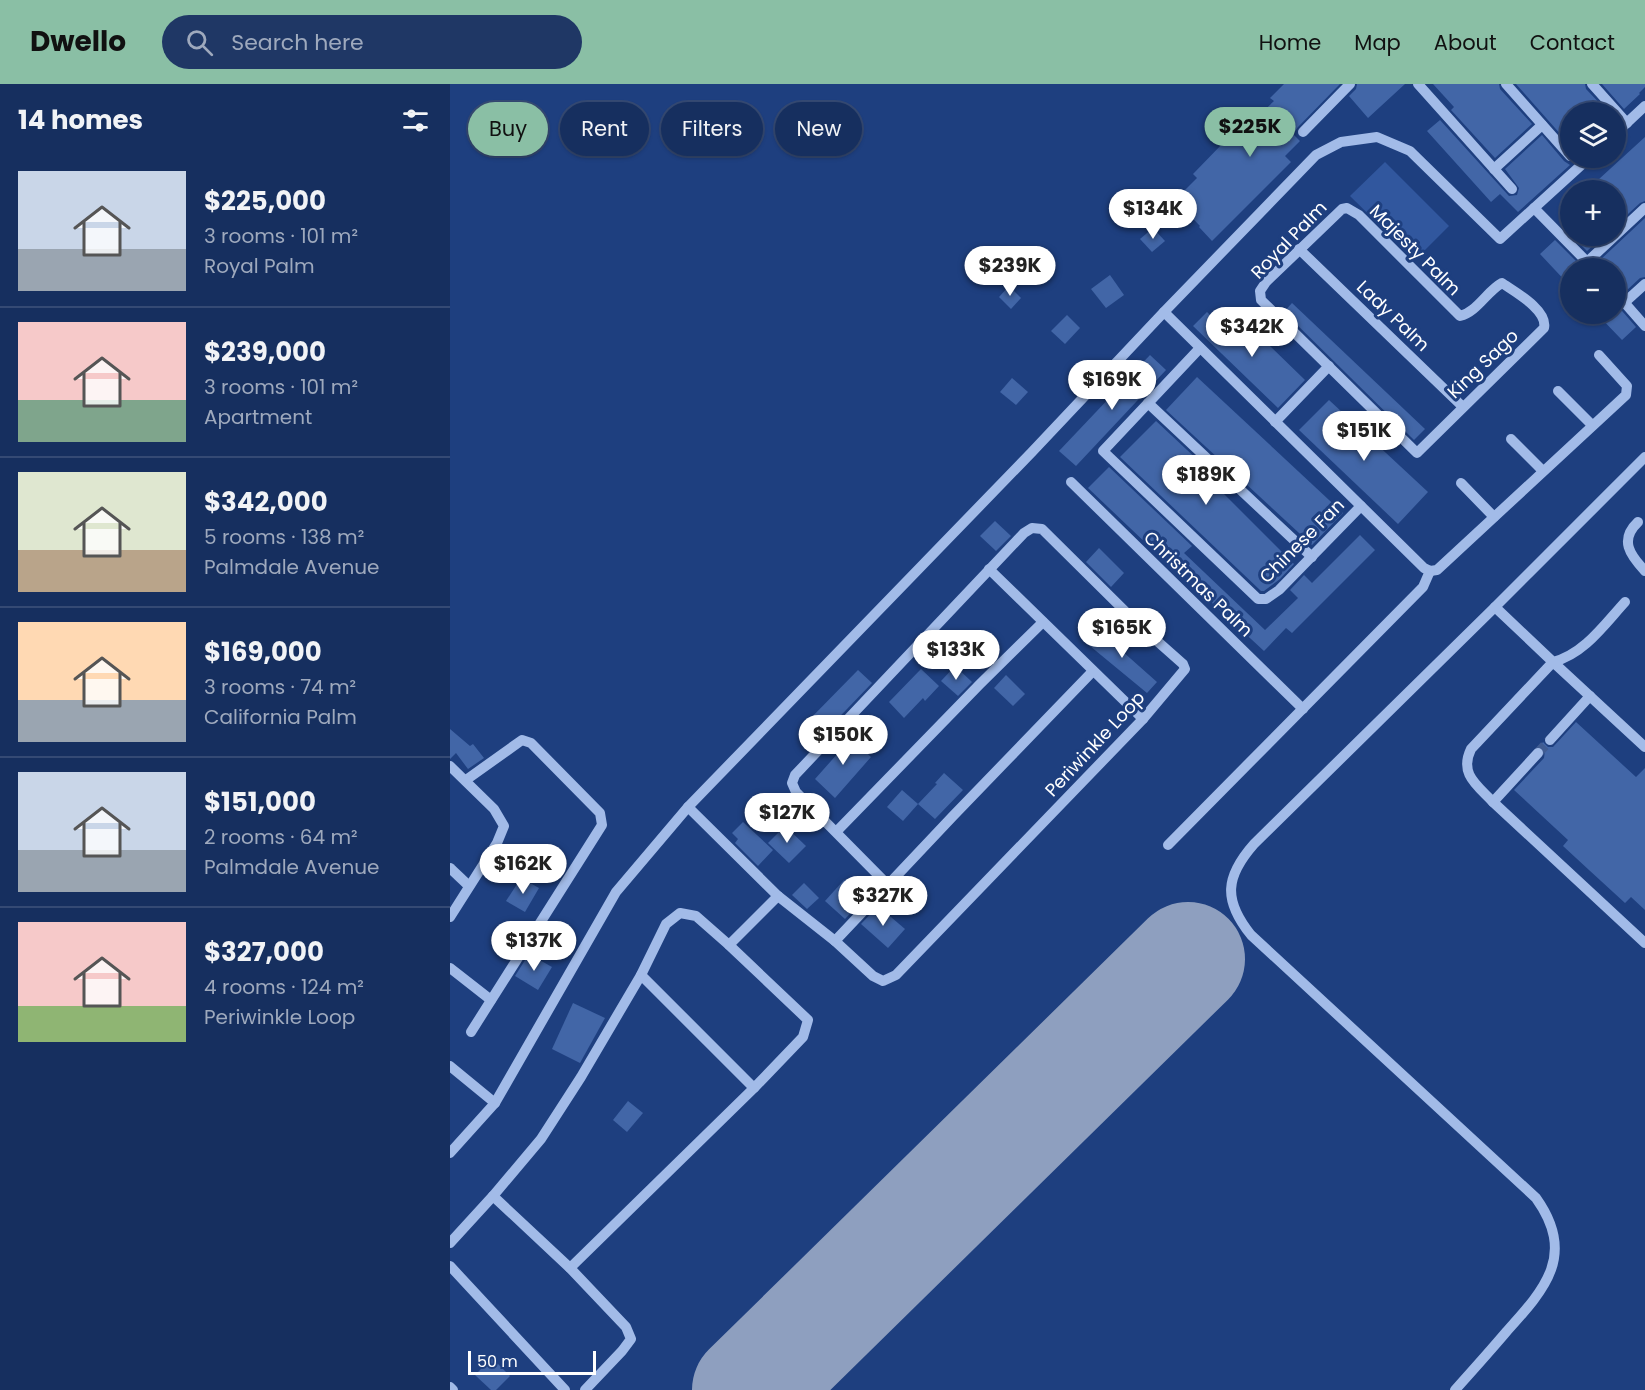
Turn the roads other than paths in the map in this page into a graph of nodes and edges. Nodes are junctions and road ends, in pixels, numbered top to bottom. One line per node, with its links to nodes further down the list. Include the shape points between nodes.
1 (1350, 84): 8 (street)
2 (1418, 84): 11 (street)
3 (1506, 84): 7 (street)
4 (1592, 84): 6 (street)
5 (1645, 106): 6 (street)
6 (1627, 123)
7 (1542, 125): 9 (street); 11 (street)
8 (1303, 132)
9 (1560, 145)
10 (1567, 168): 14 (street)
11 (1494, 169): 12 (street)
12 (1512, 189)
13 (1347, 208): 16 (street, Royal Palm); 23 (street, Majesty Palm, via 1359,215 1460,316 1502,283 1535,307)
14 (1534, 208): 17 (street); 22 (street, via 1500,239 1410,151 1377,137 1341,142 1316,155)
15 (1645, 208): 18 (street)
16 (1299, 249): 27 (street, Royal Palm, via 1266,282 1260,300); 30 (street, Lady Palm)
17 (1583, 258)
18 (1597, 258)
19 (1645, 284): 20 (street)
20 (1626, 301)
21 (1626, 305): 24 (street)
22 (1164, 312): 25 (street); 59 (street)
23 (1545, 324): 30 (street, King Sago)
24 (1645, 326)
25 (1200, 348): 29 (street); 31 (street)
26 (1599, 355): 32 (street, via 1627,386 1626,394)
27 (1329, 366): 30 (street, King Sago, via 1417,453); 31 (street)
28 (1558, 391): 32 (street)
29 (1148, 403): 41 (street); 41 (street, Chinese Fan, via 1103,451 1258,598 1266,599 1279,590)
30 (1463, 407)
31 (1275, 422): 38 (street)
32 (1593, 425): 35 (street)
33 (1511, 439): 35 (street)
34 (1645, 457): 46 (street)
35 (1543, 471): 39 (street)
36 (1071, 482): 51 (street, Christmas Palm)
37 (1461, 483): 39 (street)
38 (1361, 506): 41 (street, Chinese Fan); 43 (street)
39 (1494, 517): 43 (street, via 1437,570)
40 (1638, 522): 44 (street, via 1630,530 1628,541 1634,558)
41 (1312, 557)
42 (989, 569): 47 (street); 52 (street, Periwinkle Loop, via 1024,532 1042,529 1183,664 1182,675); 60 (street, Periwinkle Loop, via 795,775 792,783 796,792)
43 (1427, 570): 51 (street, via 1423,587)
44 (1645, 571)
45 (1625, 602): 48 (street, via 1582,648)
46 (1496, 607): 48 (street); 84 (street, via 1254,844 1237,866 1231,886 1236,913 1251,935 1536,1198 1548,1219 1554,1239 1552,1272 1528,1308)
47 (1043, 622): 49 (street); 60 (street)
48 (1552, 662): 50 (street); 58 (street, via 1467,757 1468,774)
49 (1093, 671): 52 (street); 63 (street)
50 (1590, 696): 53 (street); 54 (street)
51 (1303, 709): 61 (street)
52 (1143, 720): 67 (street, Periwinkle Loop, via 896,975 883,981 873,976)
53 (1550, 740)
54 (1645, 747)
55 (1538, 753): 58 (street)
56 (450, 766): 57 (street)
57 (466, 780): 64 (street, via 494,809 504,826); 72 (street, via 522,740 531,743 600,813 602,825)
58 (1493, 802): 68 (street)
59 (688, 807): 65 (street); 76 (street, via 616,892)
60 (837, 831): 63 (street)
61 (1168, 845)
62 (450, 868): 64 (street)
63 (888, 885): 67 (street)
64 (469, 886): 66 (street)
65 (778, 896): 67 (street); 69 (street)
66 (450, 917)
67 (835, 941)
68 (1645, 943)
69 (729, 945): 71 (street, via 696,916 680,913 666,924); 75 (street, via 808,1020 803,1037)
70 (450, 968): 72 (street)
71 (641, 975): 75 (street); 78 (street, via 541,1139)
72 (491, 1000): 73 (street)
73 (471, 1032)
74 (450, 1066): 76 (street)
75 (754, 1088): 81 (street)
76 (495, 1103): 77 (street)
77 (450, 1153)
78 (493, 1196): 79 (street); 81 (street)
79 (450, 1243)
80 (450, 1266): 82 (street)
81 (570, 1268): 83 (street, via 626,1327 631,1339)
82 (565, 1390)
83 (585, 1390)
84 (1455, 1390)

